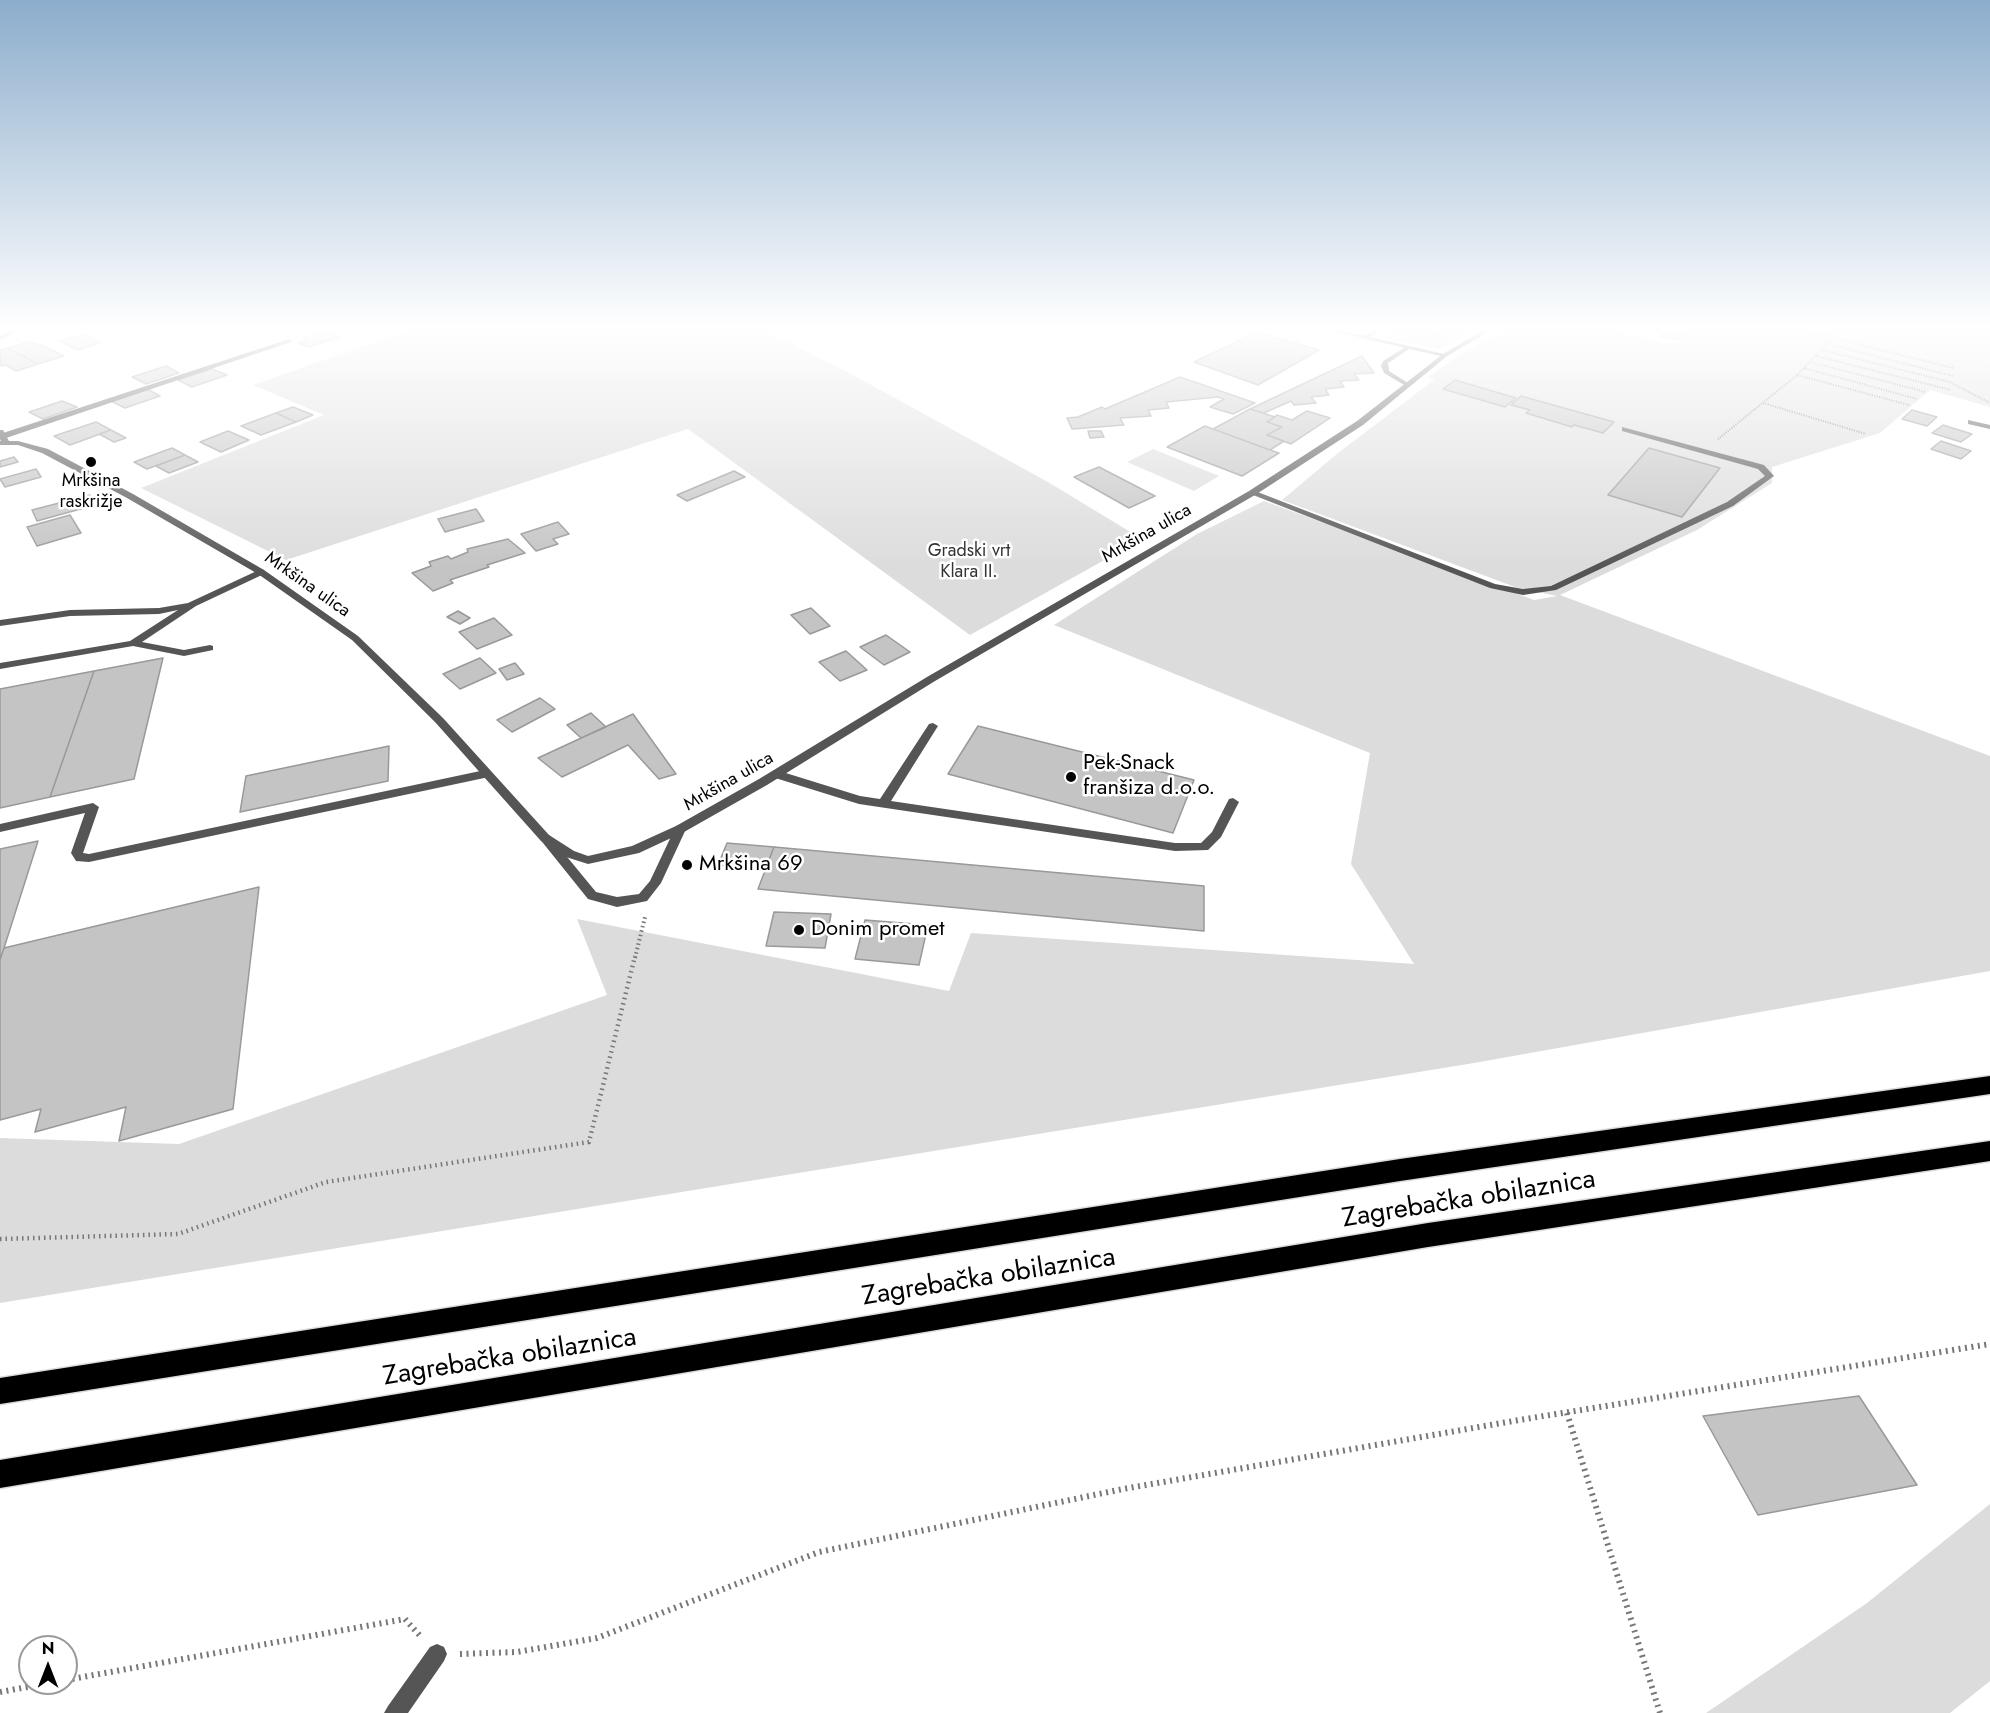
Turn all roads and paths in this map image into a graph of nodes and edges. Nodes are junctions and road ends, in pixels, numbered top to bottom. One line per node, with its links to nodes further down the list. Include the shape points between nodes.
1 (96, 407): 9 (street)
2 (1379, 407): 11 (street, Mrkšina ulica)
3 (1757, 407): 10 (path)
4 (1775, 407): 8 (path)
5 (1971, 422): 6 (street)
6 (1990, 427)
7 (1625, 429): 10 (street)
8 (1866, 434)
9 (2, 439): 12 (street, Mrkšina ulica, via 45,451)
10 (1704, 450): 11 (street, via 1761,467 1770,476 1730,504 1553,588 1523,592 1493,585)
11 (1252, 493): 20 (street, Mrkšina ulica)
12 (261, 572): 13 (street); 19 (street, Mrkšina ulica, via 355,639 387,667)
13 (193, 604): 14 (street, via 159,611 70,612); 15 (street)
14 (0, 623)
15 (133, 643): 16 (street, via 184,653); 17 (street)
16 (210, 648)
17 (0, 666)
18 (933, 726): 22 (street)
19 (485, 774): 23 (street, via 89,858 80,858 77,853 93,807); 25 (street, Mrkšina ulica)
20 (776, 774): 22 (street); 24 (street, Mrkšina ulica)
21 (1233, 802): 22 (street, via 1217,834 1204,847 1175,848)
22 (882, 804)
23 (0, 828)
24 (681, 829): 25 (street, Mrkšina ulica, via 635,850 588,860); 26 (street, via 656,883)
25 (545, 838): 26 (street, via 592,896 617,902)
26 (644, 898): 29 (path, via 645,920 589,1142 326,1182 178,1234)
27 (1990, 1085): 31 (highway, Zagrebačka obilaznica, via 1400,1170)
28 (1990, 1151): 33 (highway, Zagrebačka obilaznica, via 1428,1235)
29 (0, 1239)
30 (1990, 1344): 32 (path)
31 (0, 1391)
32 (1567, 1413): 34 (path, via 1123,1489 830,1550 597,1638 517,1652); 39 (path)
33 (0, 1474)
34 (437, 1654): 35 (path, via 405,1619); 38 (street)
35 (78, 1678)
36 (18, 1689): 37 (path)
37 (0, 1692)
38 (395, 1713)
39 (1660, 1713)

